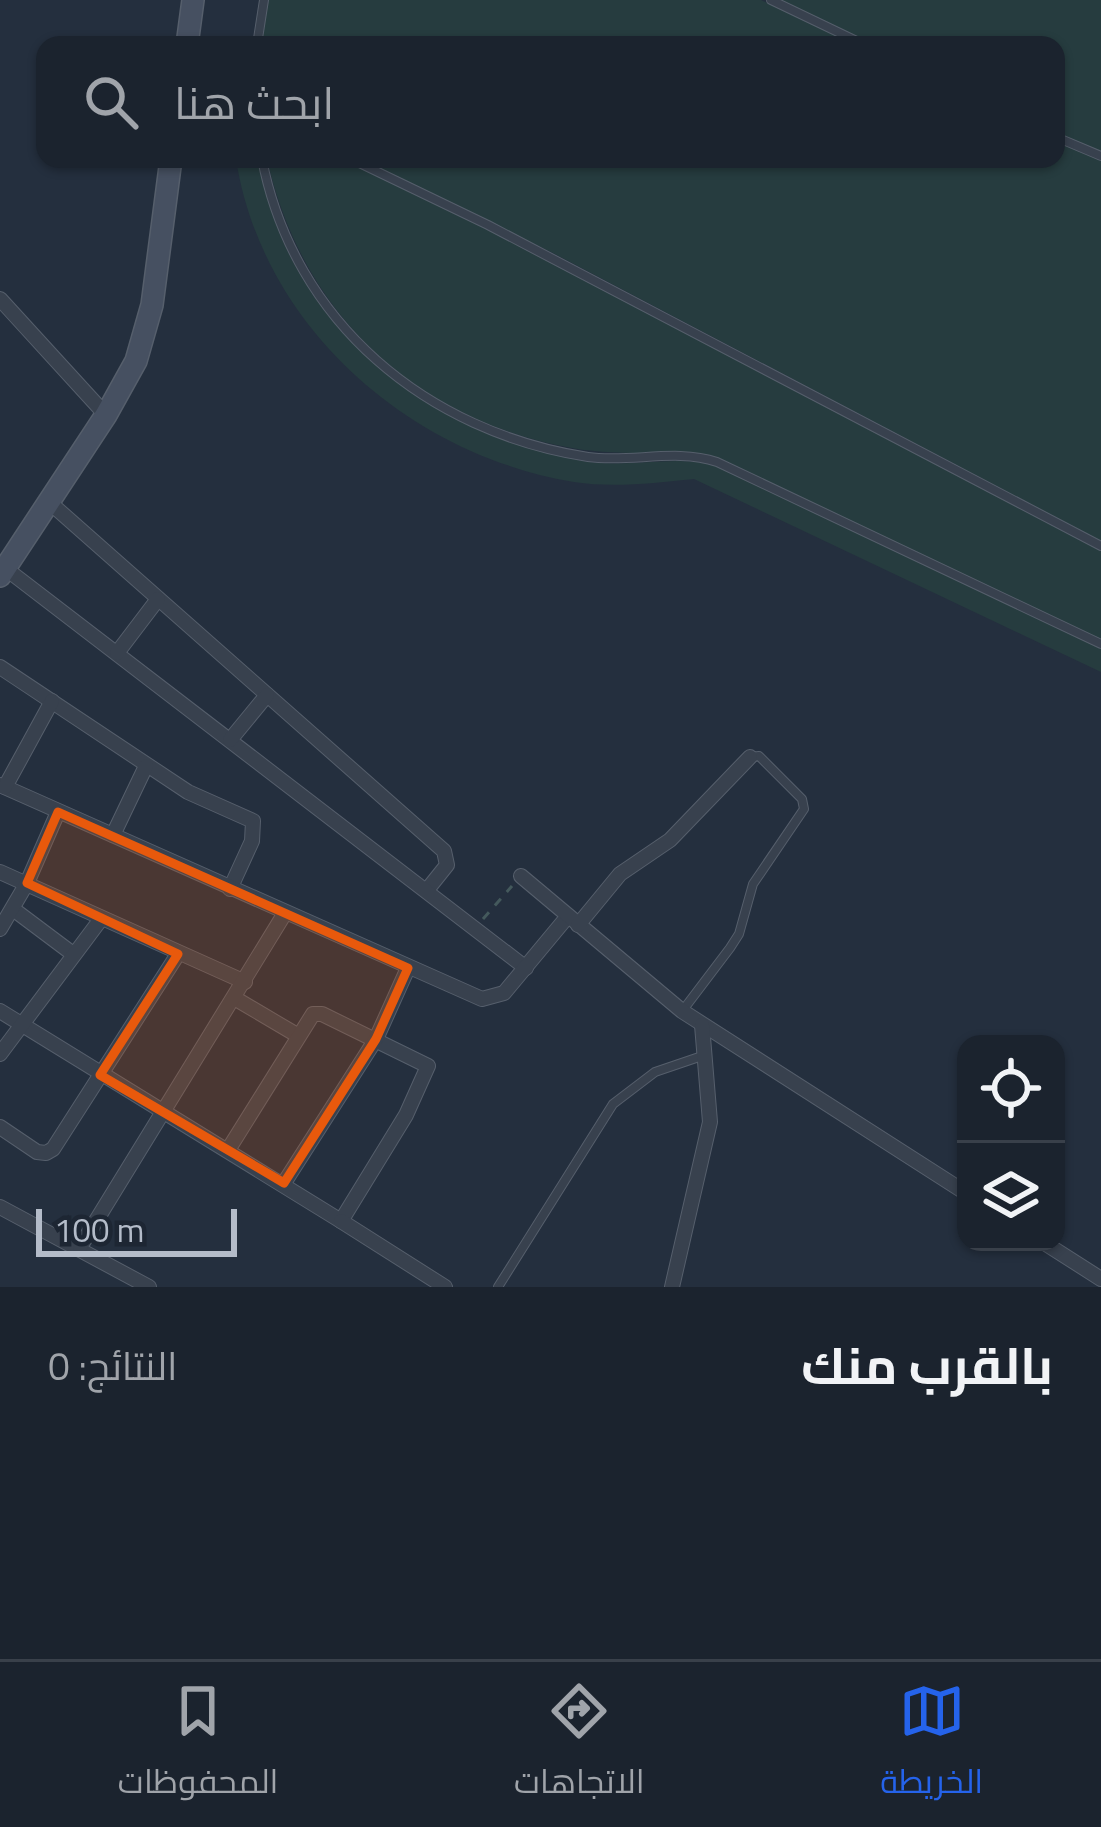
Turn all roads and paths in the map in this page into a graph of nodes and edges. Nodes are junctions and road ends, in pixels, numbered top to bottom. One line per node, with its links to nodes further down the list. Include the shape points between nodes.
1 (193, 0): 4 (street)
2 (264, 0): 5 (lane)
3 (771, 0): 6 (lane)
4 (188, 36)
5 (258, 36)
6 (847, 36)
7 (1065, 141): 8 (lane)
8 (1101, 157)
9 (170, 168): 13 (street, via 148,324)
10 (265, 168): 18 (lane, via 288,239 324,300 375,361 426,400 499,433 584,456 717,462)
11 (369, 168): 15 (lane)
12 (0, 299): 13 (street)
13 (106, 415): 14 (street)
14 (48, 501): 16 (street); 17 (street)
15 (1101, 546)
16 (3, 572): 19 (street)
17 (158, 599): 19 (street); 21 (street)
18 (1101, 644)
19 (117, 653): 23 (street)
20 (0, 667): 22 (street)
21 (267, 695): 23 (street); 33 (street, via 446,854 447,865)
22 (52, 701): 25 (street); 26 (street)
23 (230, 740): 33 (street)
24 (750, 757): 38 (street, via 670,840); 47 (lane, via 759,756 804,809 753,884 739,934)
25 (146, 766): 28 (street); 32 (street, via 253,821)
26 (3, 786): 27 (street)
27 (58, 812): 28 (street); 31 (street)
28 (112, 835): 32 (street)
29 (0, 872): 31 (street)
30 (521, 875): 37 (path); 38 (street)
31 (27, 883): 34 (street); 36 (street)
32 (230, 889): 35 (street)
33 (427, 890): 43 (street)
34 (13, 909): 39 (street); 40 (street)
35 (285, 914): 42 (street); 44 (street)
36 (101, 919): 40 (street); 41 (street)
37 (482, 921)
38 (573, 921): 43 (street); 47 (street)
39 (0, 929)
40 (73, 954): 48 (street)
41 (178, 954): 44 (street); 54 (street)
42 (409, 968): 43 (street, via 488,999); 51 (street)
43 (526, 968)
44 (245, 982): 45 (street)
45 (236, 999): 50 (street); 55 (street)
46 (0, 1011): 48 (street)
47 (682, 1011): 49 (street)
48 (20, 1023): 52 (street); 54 (street)
49 (702, 1025): 53 (street); 59 (street)
50 (297, 1035): 51 (street, via 320,1013); 57 (street)
51 (376, 1040): 58 (street); 61 (street, via 428,1072)
52 (0, 1054)
53 (705, 1055): 67 (lane, via 663,1068 613,1105); 68 (street, via 710,1122)
54 (100, 1075): 55 (street); 56 (street, via 48,1152)
55 (163, 1112): 57 (street); 62 (street)
56 (0, 1127)
57 (228, 1150): 58 (street)
58 (284, 1183): 61 (street)
59 (957, 1187)
60 (0, 1207): 62 (street)
61 (341, 1221): 66 (street)
62 (80, 1247): 65 (street)
63 (1055, 1251): 64 (street)
64 (1096, 1281)
65 (149, 1287)
66 (446, 1287)
67 (498, 1287)
68 (672, 1287)

